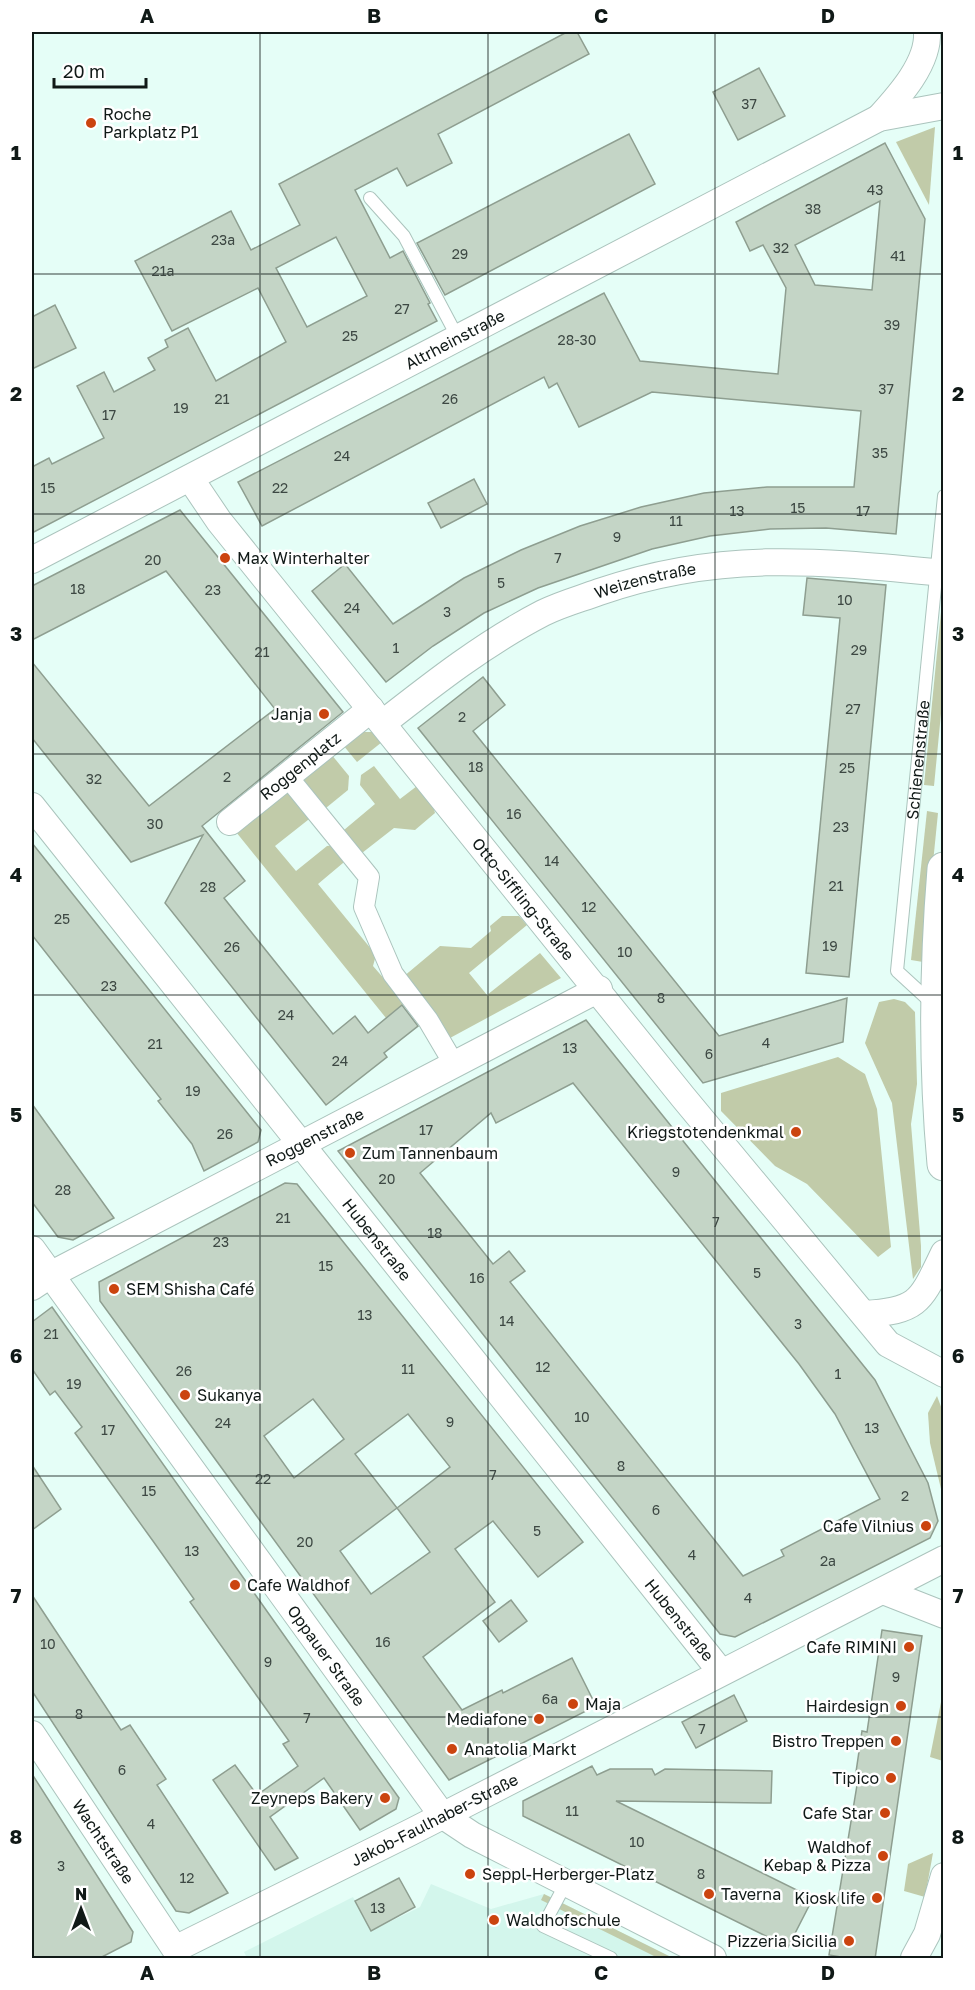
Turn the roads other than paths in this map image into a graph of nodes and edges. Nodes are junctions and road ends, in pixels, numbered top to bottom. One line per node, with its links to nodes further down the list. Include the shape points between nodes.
1 (924, 42): 3 (street, Altrheinstraße, via 907,88)
2 (944, 106): 3 (street, Altrheinstraße)
3 (879, 118): 5 (street, Altrheinstraße)
4 (370, 198): 5 (lane, via 404,236)
5 (458, 338): 6 (street, Altrheinstraße)
6 (190, 478): 8 (street, Altrheinstraße); 10 (street, Otto-Siffling-Straße, via 219,521)
7 (944, 496): 9 (lane, Schienenstraße)
8 (32, 560)
9 (939, 572): 10 (street, Weizenstraße, via 759,561 680,570 623,584 546,612); 16 (lane, Schienenstraße, via 897,971)
10 (377, 716): 11 (street, Roggenplatz); 15 (street, Otto-Siffling-Straße)
11 (287, 776): 13 (street, Roggenplatz); 17 (street, via 369,877 364,908 393,974 428,1020)
12 (32, 806): 18 (street, Hubenstraße)
13 (230, 822)
14 (944, 869): 16 (main road)
15 (599, 989): 17 (street, Roggenstraße); 23 (street, Otto-Siffling-Straße, via 683,1097)
16 (936, 1007): 19 (main road)
17 (454, 1064): 18 (street, Roggenstraße)
18 (301, 1144): 22 (street, Roggenstraße); 28 (street, Hubenstraße)
19 (944, 1164)
20 (32, 1249): 22 (street, Oppauer Straße)
21 (944, 1253): 23 (street, via 925,1292 912,1306 895,1312)
22 (41, 1281): 30 (street, Oppauer Straße)
23 (865, 1314): 24 (street, Otto-Siffling-Straße, via 888,1344)
24 (944, 1374)
25 (944, 1559): 26 (street, Jakob-Faulhaber-Straße)
26 (883, 1591): 27 (street); 28 (street, Jakob-Faulhaber-Straße)
27 (944, 1615)
28 (721, 1672): 30 (street, Jakob-Faulhaber-Straße)
29 (32, 1734): 33 (street, Wachtstraße)
30 (442, 1815): 32 (street, Oppauer Straße, via 472,1835); 33 (street, Jakob-Faulhaber-Straße)
31 (944, 1876): 36 (street, via 927,1934)
32 (566, 1883): 34 (lane, via 543,1926); 35 (street, Oppauer Straße)
33 (175, 1948)
34 (611, 1959)
35 (713, 1959)
36 (914, 1959)

